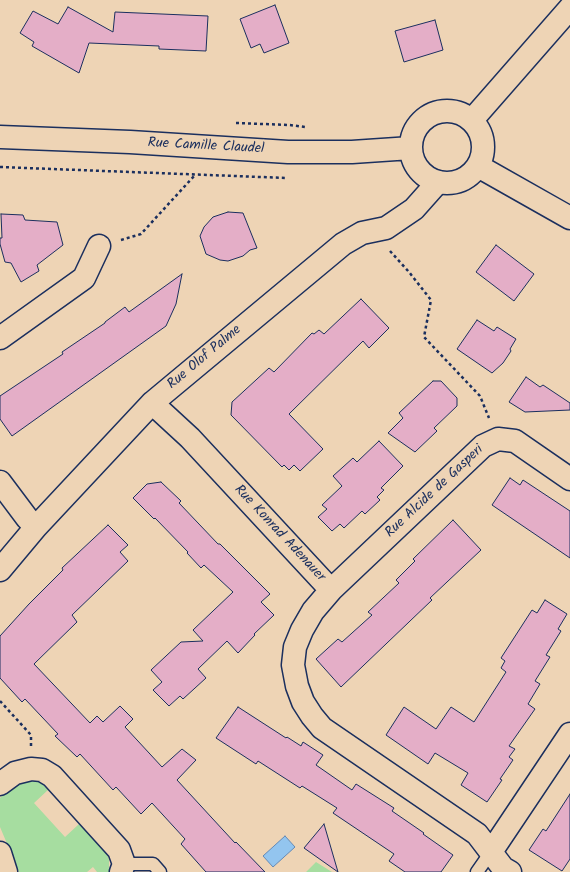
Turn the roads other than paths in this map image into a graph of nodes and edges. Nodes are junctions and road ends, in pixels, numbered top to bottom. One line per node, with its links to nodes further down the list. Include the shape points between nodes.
1 (570, 8): 2 (street)
2 (472, 120): 4 (street, via 452,111 431,115 422,121 415,131); 5 (street, via 483,141 483,153)
3 (0, 137): 4 (street, Rue Camille Claudel, via 288,152 352,152)
4 (411, 148): 6 (street, via 417,167 427,177)
5 (478, 166): 6 (street, via 462,180); 7 (street)
6 (438, 182): 10 (street, Rue Olof Palme, via 414,210 386,228 362,233 344,244)
7 (570, 218)
8 (99, 246): 9 (street, via 84,278)
9 (0, 338)
10 (152, 403): 13 (street, Rue Olof Palme); 15 (street, Rue Konrad Adenauer, via 190,438)
11 (570, 479): 15 (street, Rue Alcide de Gasperi, via 515,441 498,439 483,446)
12 (0, 482): 13 (street)
13 (36, 526): 14 (street, Rue Olof Palme)
14 (0, 570)
15 (331, 590): 18 (street, Rue Konrad Adenauer, via 313,611 296,647 293,665 303,702 322,728 477,834)
16 (570, 734): 18 (street)
17 (0, 784): 20 (street, via 15,773 31,769 42,770 52,776 119,850)
18 (491, 852): 23 (lane); 24 (street, Rue Konrad Adenauer)
19 (0, 853): 21 (street)
20 (122, 868): 22 (lane, via 153,864)
21 (6, 872)
22 (160, 872)
23 (477, 872)
24 (510, 872)

